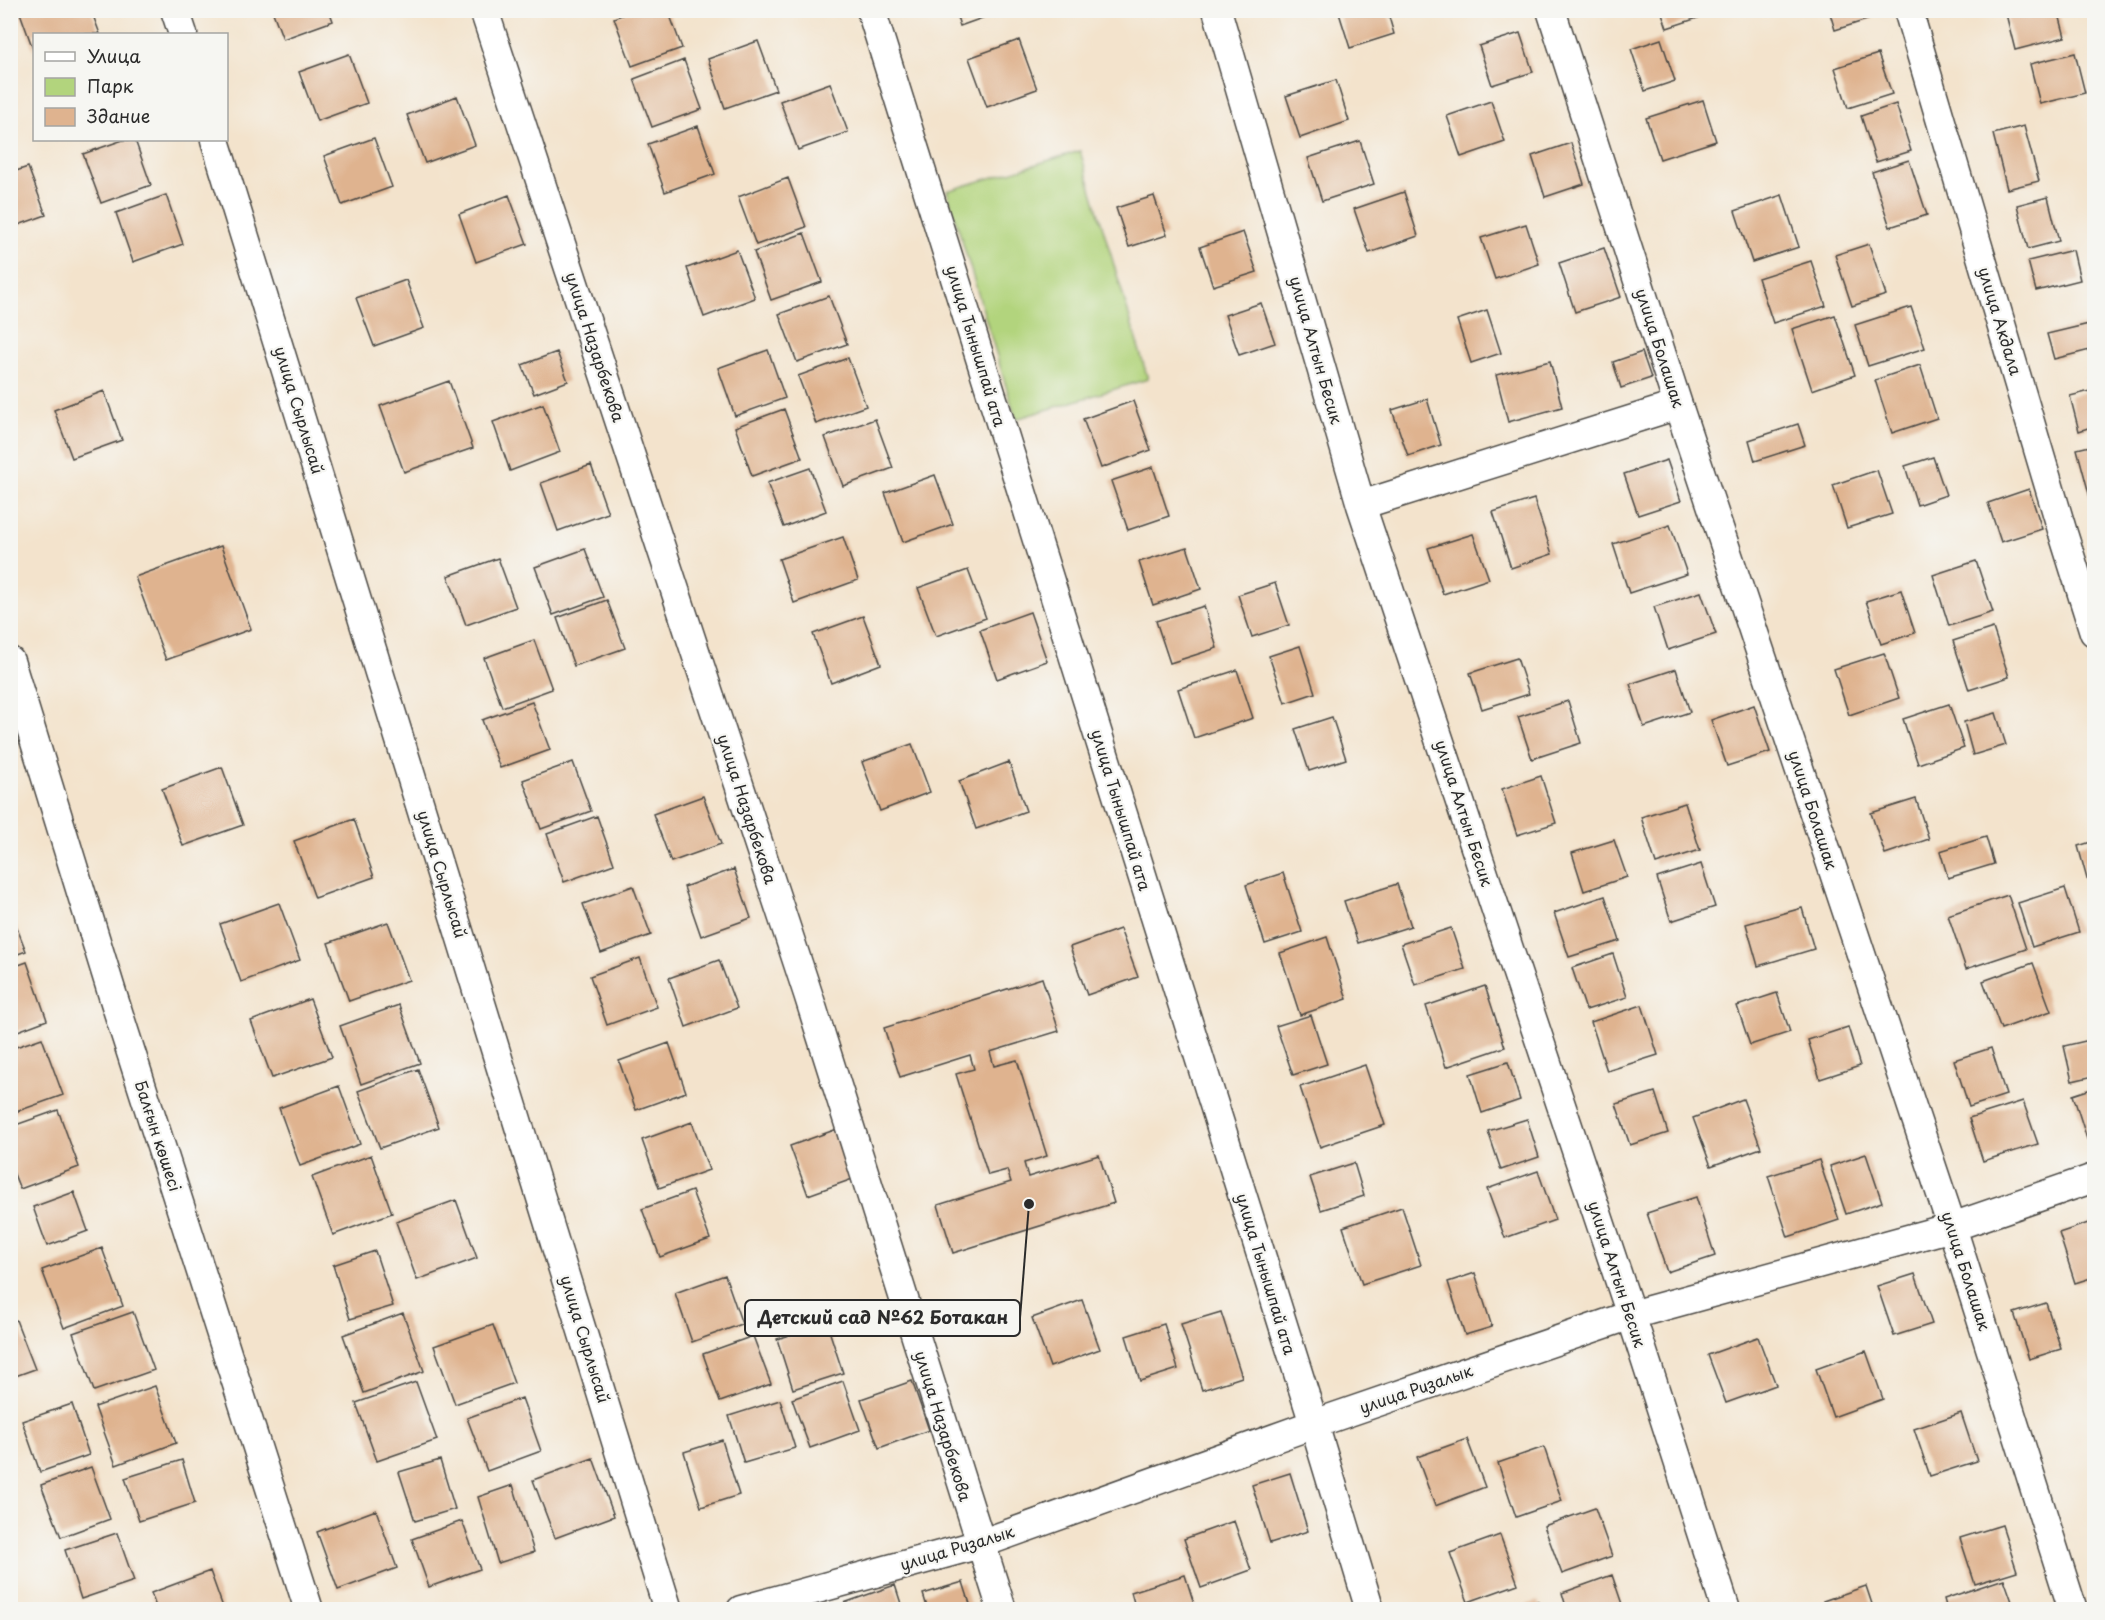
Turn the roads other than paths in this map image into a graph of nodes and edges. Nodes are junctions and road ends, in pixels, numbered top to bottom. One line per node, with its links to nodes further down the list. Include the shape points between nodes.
1 (175, 10): 7 (street)
2 (484, 10): 17 (street, улица Назарбекова, via 808,994)
3 (871, 10): 16 (street, улица Тынышпай ата)
4 (1217, 10): 10 (street, улица Алтын Бесик)
5 (1551, 10): 9 (street, улица Болашак)
6 (1908, 10): 11 (street, улица Акдала)
7 (183, 33)
8 (215, 141): 19 (street, улица Сырлысай)
9 (1678, 405): 10 (street); 14 (street, улица Болашак)
10 (1361, 505): 15 (street, улица Алтын Бесик)
11 (2094, 632)
12 (10, 661): 18 (street, Балғын көшесі)
13 (2094, 1178): 14 (street, улица Ризалык)
14 (1952, 1227): 15 (street, улица Ризалык); 24 (street, улица Болашак)
15 (1631, 1315): 16 (street, улица Ризалык); 23 (street, улица Алтын Бесик)
16 (1314, 1424): 17 (street, улица Ризалык); 22 (street, улица Тынышпай ата)
17 (980, 1544): 20 (street, улица Ризалык); 21 (street, улица Назарбекова)
18 (309, 1610)
19 (668, 1610)
20 (741, 1610)
21 (1002, 1610)
22 (1370, 1610)
23 (1726, 1610)
24 (2073, 1610)

